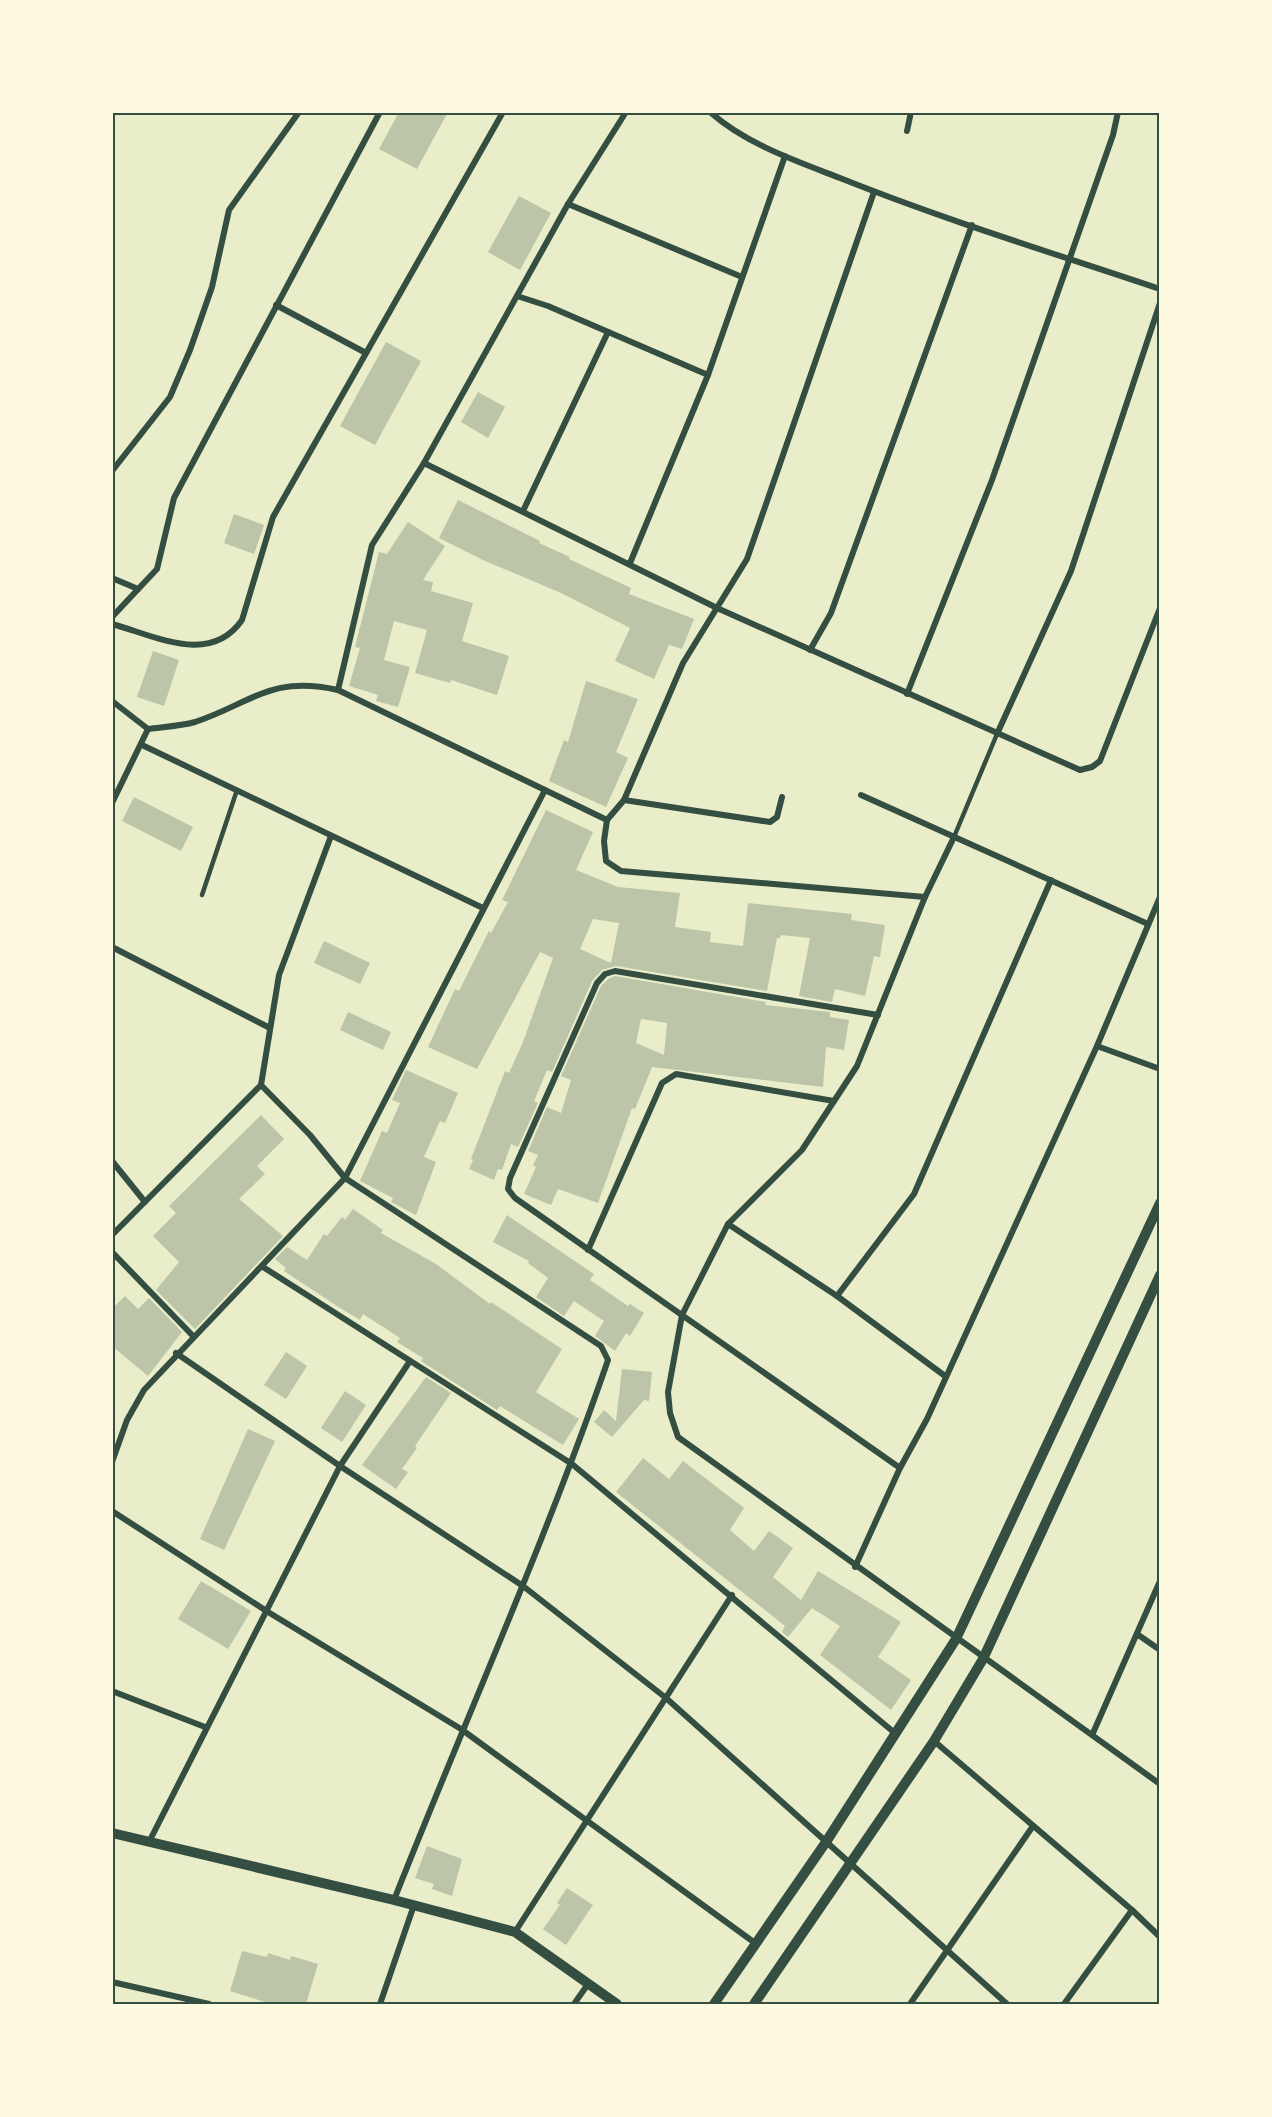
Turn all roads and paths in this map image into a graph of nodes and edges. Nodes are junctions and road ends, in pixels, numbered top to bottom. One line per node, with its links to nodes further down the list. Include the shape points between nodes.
1 (299, 112): 23 (street, via 229,210 212,287 170,397)
2 (380, 112): 18 (street)
3 (503, 112): 20 (street)
4 (626, 112): 11 (street)
5 (710, 112): 9 (street)
6 (911, 112): 8 (street)
7 (1118, 112): 13 (street)
8 (907, 131)
9 (785, 156): 10 (street); 14 (street)
10 (874, 192): 12 (street); 28 (street, via 747,559)
11 (568, 204): 14 (street); 16 (street)
12 (972, 225): 13 (street); 32 (street, via 831,613)
13 (1068, 258): 15 (street); 34 (street, via 992,480)
14 (742, 277): 21 (street)
15 (1160, 289)
16 (517, 296): 19 (street); 22 (street)
17 (1160, 303): 37 (street, via 1071,572)
18 (276, 305): 20 (street); 27 (street, via 174,498 157,569)
19 (608, 332): 21 (street); 24 (street)
20 (366, 353): 31 (street, via 273,517 242,620 233,633 208,646 192,646)
21 (708, 375): 25 (street)
22 (424, 463): 24 (street); 33 (street, via 372,545)
23 (112, 471)
24 (523, 511): 25 (street)
25 (630, 563): 28 (street)
26 (112, 578): 27 (street)
27 (138, 589): 30 (street)
28 (717, 608): 32 (street); 43 (street, via 683,663)
29 (1160, 608): 37 (street, via 1100,761 1080,770)
30 (112, 617)
31 (112, 624)
32 (810, 650): 34 (street)
33 (338, 690): 36 (street, via 312,684 286,686 249,697 194,722); 40 (street)
34 (908, 694): 37 (street)
35 (112, 701): 36 (street)
36 (148, 729): 38 (street)
37 (997, 734): 47 (lane)
38 (142, 745): 39 (street); 44 (street)
39 (237, 790): 46 (street); 49 (lane)
40 (545, 790): 45 (street); 52 (street)
41 (861, 795): 47 (street)
42 (782, 797): 43 (street, via 777,818 770,822)
43 (624, 800): 45 (street)
44 (112, 803)
45 (608, 820): 50 (street, via 606,861 621,871)
46 (331, 836): 52 (street); 56 (street, via 279,975)
47 (954, 837): 48 (street); 50 (street)
48 (1050, 880): 53 (street); 71 (street, via 914,1194)
49 (201, 895)
50 (925, 897): 55 (street)
51 (1160, 897): 53 (street)
52 (483, 908): 62 (street)
53 (1148, 924): 57 (street)
54 (112, 946): 56 (street)
55 (878, 1015): 60 (street, via 857,1066); 67 (street, via 615,971 605,974 592,994 508,1189)
56 (270, 1028): 59 (street)
57 (1097, 1046): 58 (street); 76 (street)
58 (1160, 1069)
59 (261, 1085): 62 (street); 63 (street)
60 (834, 1101): 65 (street, via 802,1150); 67 (street, via 676,1074 668,1077)
61 (112, 1161): 63 (street)
62 (345, 1178): 69 (street); 78 (street, via 602,1346 608,1360)
63 (145, 1202): 66 (street)
64 (1160, 1203): 88 (street)
65 (728, 1224): 71 (street); 72 (street)
66 (112, 1235)
67 (588, 1250): 72 (street)
68 (112, 1252): 73 (street)
69 (263, 1266): 73 (street); 75 (street)
70 (1160, 1275): 90 (street)
71 (837, 1296): 76 (street)
72 (682, 1315): 80 (street); 82 (street, via 668,1392 678,1437)
73 (193, 1335): 74 (street)
74 (176, 1353): 77 (street, via 144,1390); 79 (street)
75 (410, 1361): 78 (street); 79 (street)
76 (945, 1376): 80 (street)
77 (112, 1462)
78 (572, 1464): 84 (street); 85 (street)
79 (340, 1466): 84 (street); 86 (street)
80 (900, 1468): 82 (street)
81 (112, 1510): 86 (street)
82 (855, 1567): 88 (street)
83 (1160, 1581): 87 (street)
84 (524, 1586): 92 (street); 94 (street)
85 (732, 1595): 92 (street); 96 (street)
86 (268, 1612): 93 (street); 94 (street)
87 (1137, 1634): 89 (street); 95 (street)
88 (956, 1639): 90 (street); 96 (street)
89 (1160, 1650)
90 (983, 1659): 95 (street); 97 (street)
91 (112, 1691): 93 (street)
92 (666, 1698): 99 (street); 103 (street)
93 (205, 1727): 102 (street)
94 (461, 1729): 99 (street); 105 (street)
95 (1092, 1733): 98 (street)
96 (897, 1734): 103 (street)
97 (934, 1741): 100 (street); 104 (street)
98 (1160, 1784)
99 (588, 1821): 108 (street); 110 (street)
100 (1033, 1826): 107 (street); 111 (street)
101 (112, 1833): 102 (street)
102 (148, 1842): 105 (street)
103 (826, 1842): 104 (street); 110 (street)
104 (849, 1862): 111 (street); 120 (street)
105 (393, 1900): 106 (street)
106 (414, 1905): 108 (street); 116 (street)
107 (1132, 1910): 109 (street); 123 (street)
108 (515, 1932): 113 (street)
109 (1160, 1937)
110 (755, 1943): 119 (street)
111 (947, 1951): 121 (street); 122 (street)
112 (112, 1982): 114 (street)
113 (588, 1984): 117 (street); 118 (street)
114 (190, 2003): 115 (street)
115 (209, 2004)
116 (380, 2004)
117 (574, 2004)
118 (616, 2004)
119 (714, 2004)
120 (754, 2004)
121 (910, 2004)
122 (1007, 2004)
123 (1064, 2004)

